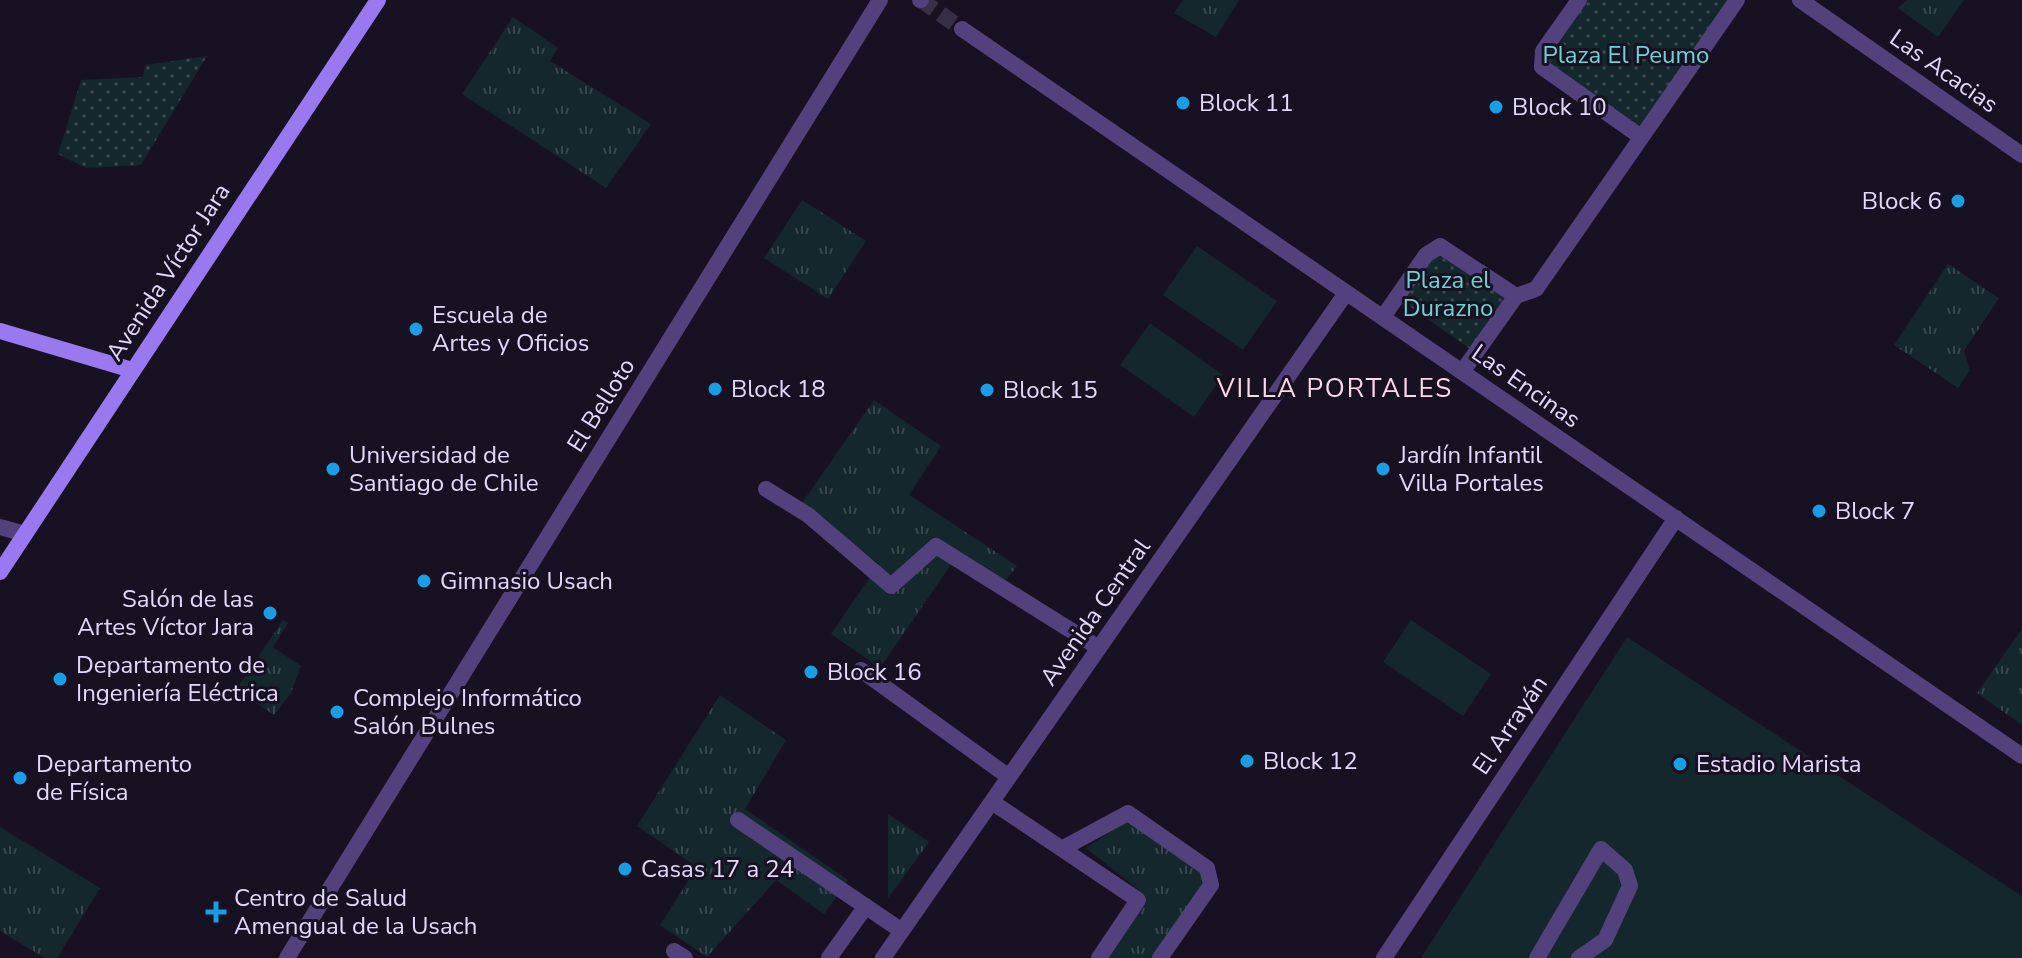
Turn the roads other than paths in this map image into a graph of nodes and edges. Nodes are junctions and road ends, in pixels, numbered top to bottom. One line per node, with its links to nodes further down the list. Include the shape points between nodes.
1 (378, 0): 13 (main road, Avenida Víctor Jara)
2 (880, 0): 29 (street, El Belloto)
3 (1579, 0): 7 (street, via 1543,51 1542,67)
4 (1737, 0): 7 (street)
5 (1800, 0): 8 (street, Las Acacias)
6 (962, 29): 9 (street, Las Encinas)
7 (1641, 137): 10 (street, via 1536,289)
8 (2022, 155)
9 (1346, 293): 11 (street, Las Encinas); 20 (street, Avenida Central)
10 (1516, 296): 11 (street, via 1440,246 1426,255); 14 (street)
11 (1383, 317): 14 (street, Las Encinas)
12 (0, 331): 13 (main road)
13 (132, 370): 18 (main road, Avenida Víctor Jara)
14 (1462, 372): 16 (street, Las Encinas)
15 (766, 489): 20 (street, via 808,515 891,586 936,546)
16 (1676, 518): 22 (street, Las Encinas); 34 (street, El Arrayán)
17 (0, 527): 18 (street)
18 (25, 534): 19 (main road, Avenida Víctor Jara)
19 (0, 572)
20 (1099, 648): 23 (street, Avenida Central)
21 (861, 670): 23 (street)
22 (2022, 756)
23 (1009, 777): 24 (street, Avenida Central)
24 (992, 802): 26 (street); 28 (street, Avenida Central)
25 (738, 820): 27 (street)
26 (1065, 847): 32 (street, via 1138,900); 33 (street, via 1128,813 1207,868 1211,885)
27 (866, 906): 28 (street); 30 (street)
28 (902, 931): 31 (street, Avenida Central)
29 (287, 958)
30 (829, 958)
31 (883, 958)
32 (1099, 958)
33 (1160, 958)
34 (1384, 958)
35 (1537, 958): 36 (street, via 1601,849 1625,870 1630,886 1605,940)
36 (1579, 958)

